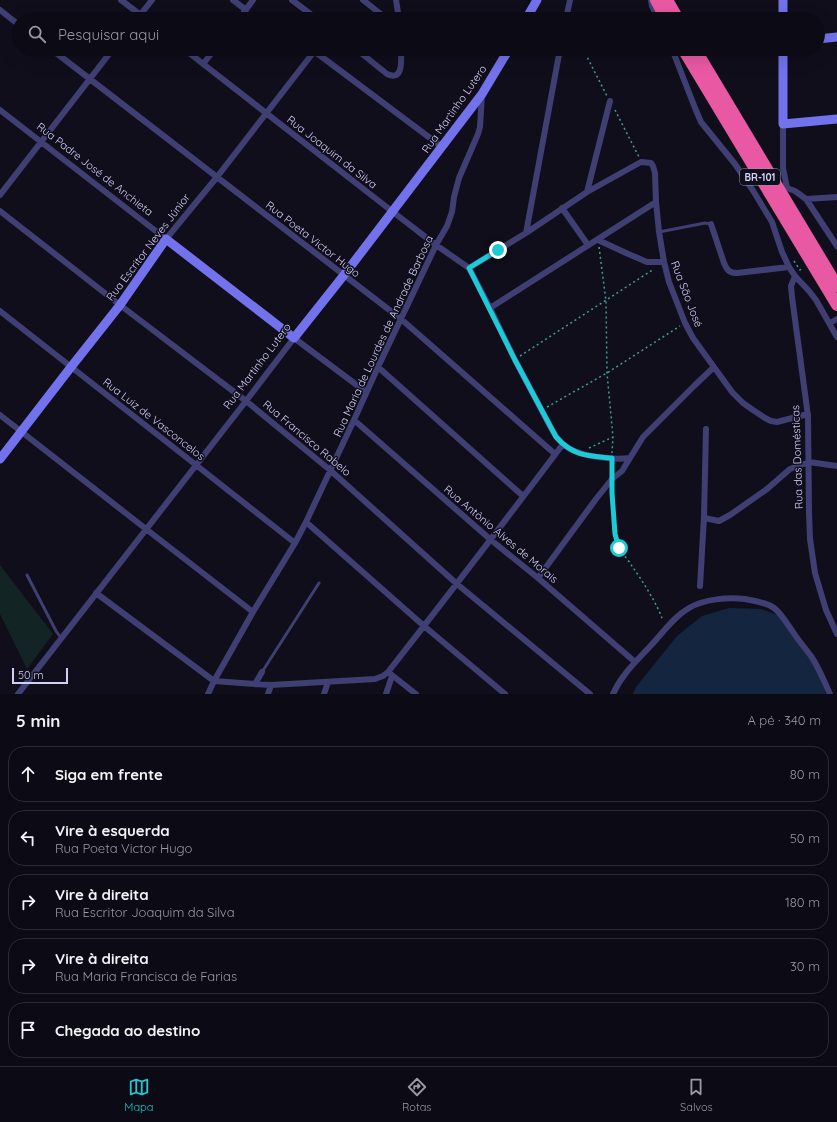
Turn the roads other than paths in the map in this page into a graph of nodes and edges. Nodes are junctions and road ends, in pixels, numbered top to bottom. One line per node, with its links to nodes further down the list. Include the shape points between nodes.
1 (121, 0): 16 (street)
2 (152, 0): 17 (street)
3 (233, 0): 15 (street)
4 (254, 0): 15 (street)
5 (292, 0): 18 (street)
6 (363, 0): 19 (street)
7 (396, 0): 20 (street)
8 (536, 0): 21 (street)
9 (570, 0): 22 (street)
10 (651, 0): 23 (street)
11 (656, 0): 24 (highway)
12 (667, 0): 25 (highway)
13 (784, 0): 26 (street)
14 (0, 10): 27 (street)
15 (246, 10)
16 (134, 12)
17 (143, 12)
18 (308, 12)
19 (378, 12)
20 (398, 12)
21 (530, 12)
22 (567, 12)
23 (655, 12)
24 (662, 12)
25 (674, 12)
26 (783, 12)
27 (12, 19)
28 (837, 37): 29 (street)
29 (825, 38)
30 (60, 56): 45 (street, Rua Poeta Victor Hugo)
31 (107, 56): 45 (street)
32 (193, 56): 44 (street, Rua Joaquim da Silva)
33 (209, 56): 44 (street)
34 (310, 56): 49 (street, Rua Escritor Neves Júnior)
35 (323, 56): 53 (street)
36 (365, 56): 37 (street, via 392,76 398,73)
37 (401, 56)
38 (505, 56): 46 (street, Rua Martinho Lutero)
39 (559, 56): 66 (street)
40 (675, 56): 73 (street, via 701,122 735,164 763,206 772,222)
41 (687, 56): 79 (highway, BR-101)
42 (699, 56): 55 (highway, BR-101)
43 (783, 56): 51 (street)
44 (203, 64): 49 (street, Rua Joaquim da Silva)
45 (90, 78): 52 (street); 54 (street, Rua Poeta Victor Hugo)
46 (482, 94): 53 (street, Rua Martinho Lutero); 69 (street, Rua Maria de Lourdes de Andrade Barbosa, via 478,134 459,178 452,212)
47 (610, 101): 56 (street)
48 (0, 110): 52 (street, Rua Padre José de Anchieta)
49 (266, 113): 54 (street, Rua Escritor Neves Júnior); 63 (street, Rua Joaquim da Silva)
50 (837, 119): 51 (street)
51 (783, 124): 55 (street)
52 (41, 142): 57 (street); 67 (street, Rua Padre José de Anchieta)
53 (442, 147): 63 (street, Rua Martinho Lutero)
54 (217, 177): 67 (street, Rua Escritor Neves Júnior); 75 (street, Rua Poeta Victor Hugo)
55 (783, 190): 59 (street, via 795,191); 77 (highway, BR-101)
56 (587, 192): 60 (street, Rua São José, via 641,162 651,163 654,168); 61 (street)
57 (0, 195)
58 (837, 197): 59 (street)
59 (806, 199): 71 (street)
60 (656, 202): 65 (street, Rua São José); 68 (street)
61 (562, 208): 66 (street); 70 (street)
62 (0, 211): 78 (street, Rua Francisco Rabelo)
63 (393, 212): 69 (street, Rua Joaquim da Silva); 75 (street, Rua Martinho Lutero)
64 (711, 224): 65 (lane); 73 (street, via 724,263 730,272)
65 (659, 232): 72 (street, Rua São José)
66 (526, 233): 74 (street)
67 (166, 239): 78 (street, Rua Escritor Neves Júnior); 86 (street, Rua Padre José de Anchieta)
68 (598, 240): 70 (street); 72 (street, via 647,262)
69 (436, 245): 74 (street, Rua Joaquim da Silva); 82 (street, Rua Maria de Lourdes de Andrade Barbosa)
70 (588, 245): 80 (street)
71 (837, 246)
72 (664, 262): 89 (street, Rua São José, via 685,323)
73 (789, 267): 76 (street)
74 (469, 268): 80 (street)
75 (344, 275): 82 (street, Rua Poeta Victor Hugo); 86 (street, Rua Martinho Lutero)
76 (795, 276): 84 (street, via 816,300); 92 (street, Rua das Domésticas, via 792,297)
77 (837, 286)
78 (120, 305): 87 (street, Rua Escritor Neves Júnior); 91 (street, Rua Francisco Rabelo)
79 (837, 305)
80 (490, 308): 97 (street, via 556,437)
81 (0, 311): 87 (street, Rua Luiz de Vasconcelos)
82 (401, 319): 88 (street, Rua Maria de Lourdes de Andrade Barbosa); 98 (street, Rua Poeta Victor Hugo)
83 (837, 319): 84 (street)
84 (830, 323): 85 (street)
85 (837, 337)
86 (294, 338): 90 (street, Rua Padre José de Anchieta); 91 (street, Rua Martinho Lutero)
87 (70, 367): 96 (street, Rua Escritor Neves Júnior); 102 (street, Rua Luiz de Vasconcelos)
88 (378, 367): 90 (street, Rua Maria de Lourdes de Andrade Barbosa); 105 (street)
89 (714, 367): 92 (street, Rua São José, via 743,403 765,418 777,422); 99 (street, via 643,437)
90 (366, 392): 94 (street, Rua Maria de Lourdes de Andrade Barbosa)
91 (246, 401): 102 (street, Rua Martinho Lutero); 104 (street, Rua Francisco Rabelo)
92 (808, 414): 101 (street, Rua das Domésticas)
93 (0, 415): 96 (street)
94 (354, 420): 104 (street, Rua Maria de Lourdes de Andrade Barbosa); 109 (street, Rua Antônio Alves de Morais)
95 (706, 429): 106 (street)
96 (22, 432): 100 (street, Rua Escritor Neves Júnior); 108 (street)
97 (563, 444): 98 (street); 99 (street, via 578,454)
98 (556, 454): 105 (street)
99 (630, 458): 112 (street, via 622,471 596,499)
100 (0, 459)
101 (809, 462): 103 (street); 106 (street, via 790,469 730,516 719,521); 119 (street, Rua das Domésticas, via 810,539 815,573 826,610)
102 (196, 465): 108 (street, Rua Martinho Lutero); 110 (street, Rua Luiz de Vasconcelos)
103 (837, 466)
104 (330, 470): 107 (street, Rua Maria de Lourdes de Andrade Barbosa); 114 (street, Rua Francisco Rabelo)
105 (523, 496): 109 (street)
106 (704, 517): 115 (street)
107 (306, 522): 110 (street, Rua Maria de Lourdes de Andrade Barbosa); 118 (street)
108 (146, 530): 116 (street, Rua Martinho Lutero); 117 (street)
109 (491, 540): 112 (street, Rua Antônio Alves de Morais); 114 (street)
110 (295, 543): 117 (street, Rua Maria de Lourdes de Andrade Barbosa)
111 (27, 575): 120 (lane)
112 (538, 578): 121 (street, Rua Antônio Alves de Morais)
113 (318, 583): 122 (lane)
114 (457, 584): 118 (street); 135 (street, Rua Francisco Rabelo)
115 (700, 586)
116 (96, 593): 120 (street, Rua Martinho Lutero); 124 (street)
117 (253, 612): 124 (street, Rua Maria de Lourdes de Andrade Barbosa)
118 (424, 626): 123 (street); 134 (street)
119 (837, 634)
120 (61, 638): 128 (street, Rua Martinho Lutero)
121 (635, 662): 136 (street, via 617,685); 137 (street, via 665,629 690,607 723,598 765,603 780,613 811,656)
122 (262, 672): 126 (street)
123 (390, 674): 125 (street, via 375,679); 132 (street); 133 (street)
124 (214, 681): 126 (street); 129 (street, Rua Maria de Lourdes de Andrade Barbosa)
125 (328, 682): 127 (street); 131 (street)
126 (255, 684): 127 (street)
127 (271, 685): 130 (street)
128 (18, 694)
129 (208, 694)
130 (268, 694)
131 (324, 694)
132 (386, 694)
133 (416, 694)
134 (505, 694)
135 (590, 694)
136 (614, 694)
137 (830, 694)

